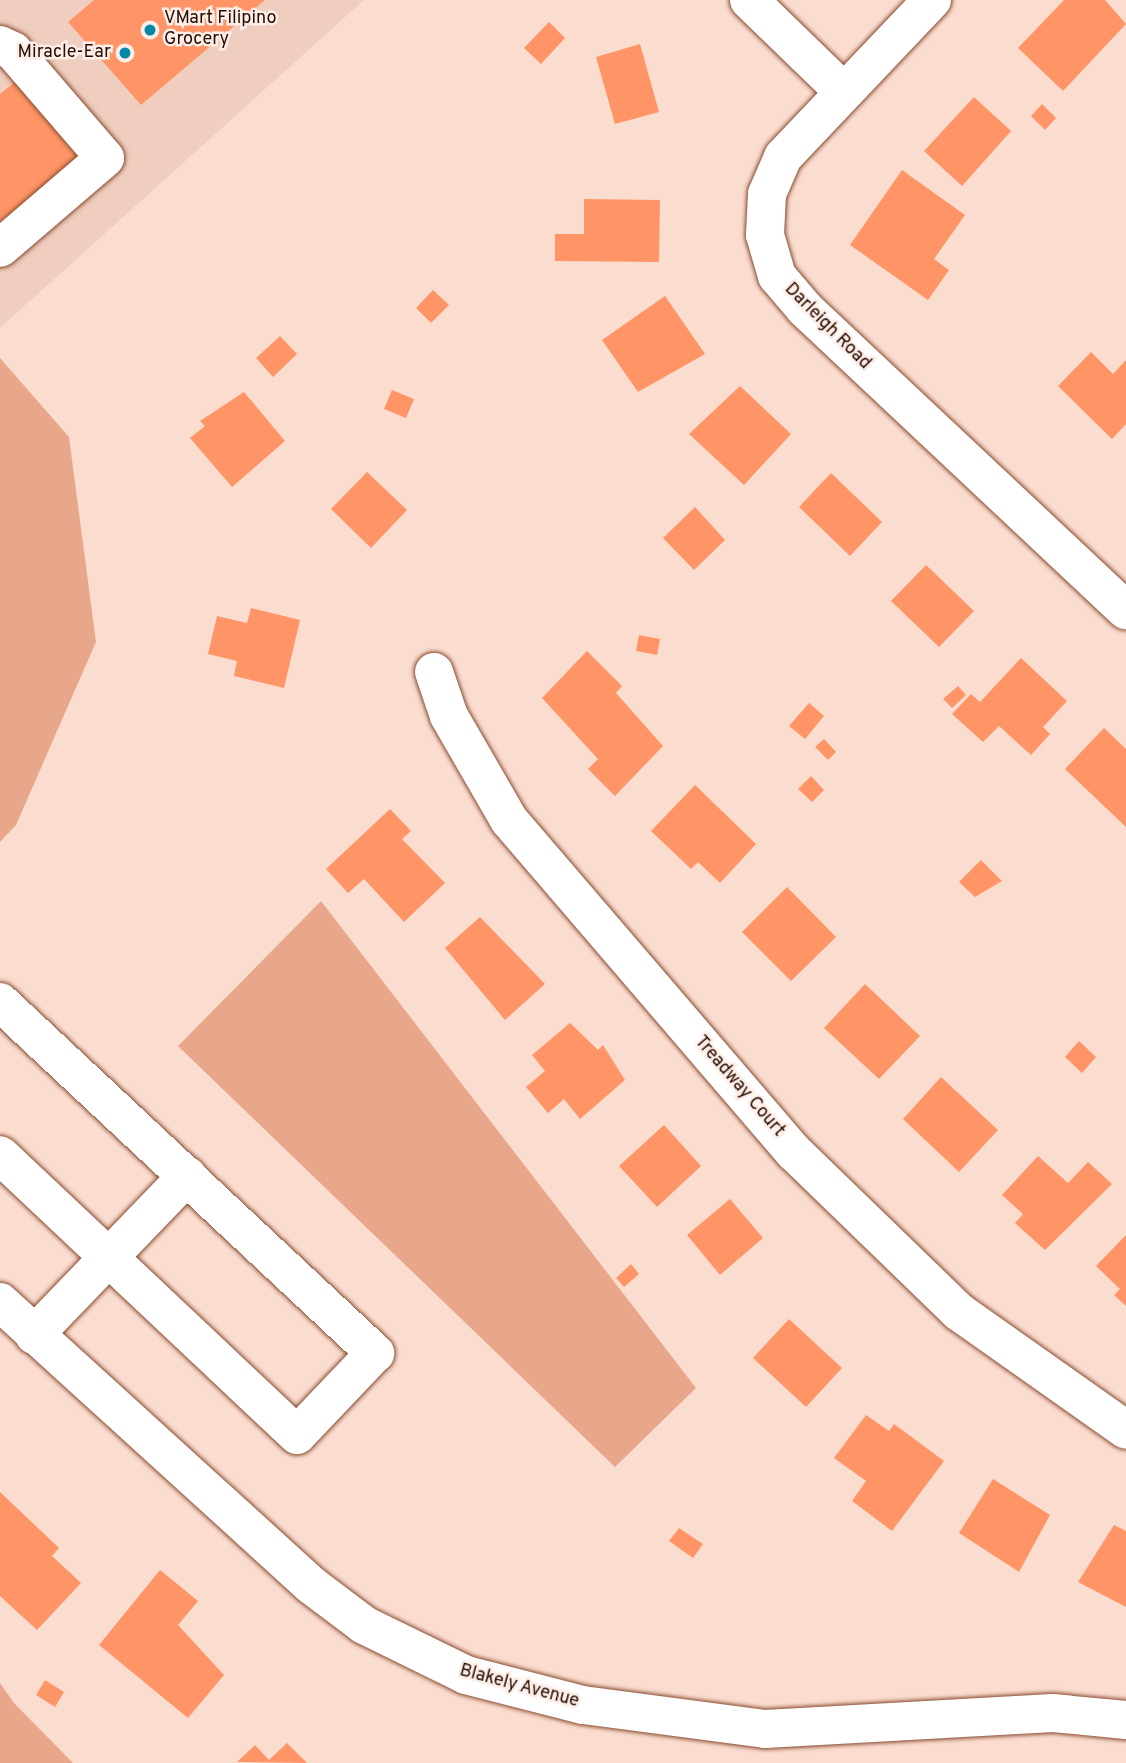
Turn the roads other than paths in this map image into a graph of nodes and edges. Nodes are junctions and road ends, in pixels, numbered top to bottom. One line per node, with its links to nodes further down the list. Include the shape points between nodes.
1 (749, 0): 4 (street)
2 (932, 0): 4 (street, Darleigh Road)
3 (0, 45): 5 (street, via 13,51 105,158)
4 (844, 92): 6 (street, Darleigh Road, via 783,157 767,194 765,235 778,276 804,309)
5 (0, 248)
6 (1126, 610)
7 (434, 672): 14 (street, Treadway Court, via 449,716 509,820 794,1152 960,1312)
8 (0, 1002): 10 (street)
9 (0, 1155): 11 (street)
10 (187, 1176): 11 (street); 11 (street, via 374,1353 298,1435)
11 (109, 1257): 13 (street)
12 (0, 1302): 13 (street, Blakely Avenue)
13 (34, 1335): 16 (street, Blakely Avenue, via 242,1528 364,1625 466,1675)
14 (1126, 1430)
15 (1126, 1720): 16 (street, Blakely Avenue, via 1053,1713)
16 (766, 1746)

